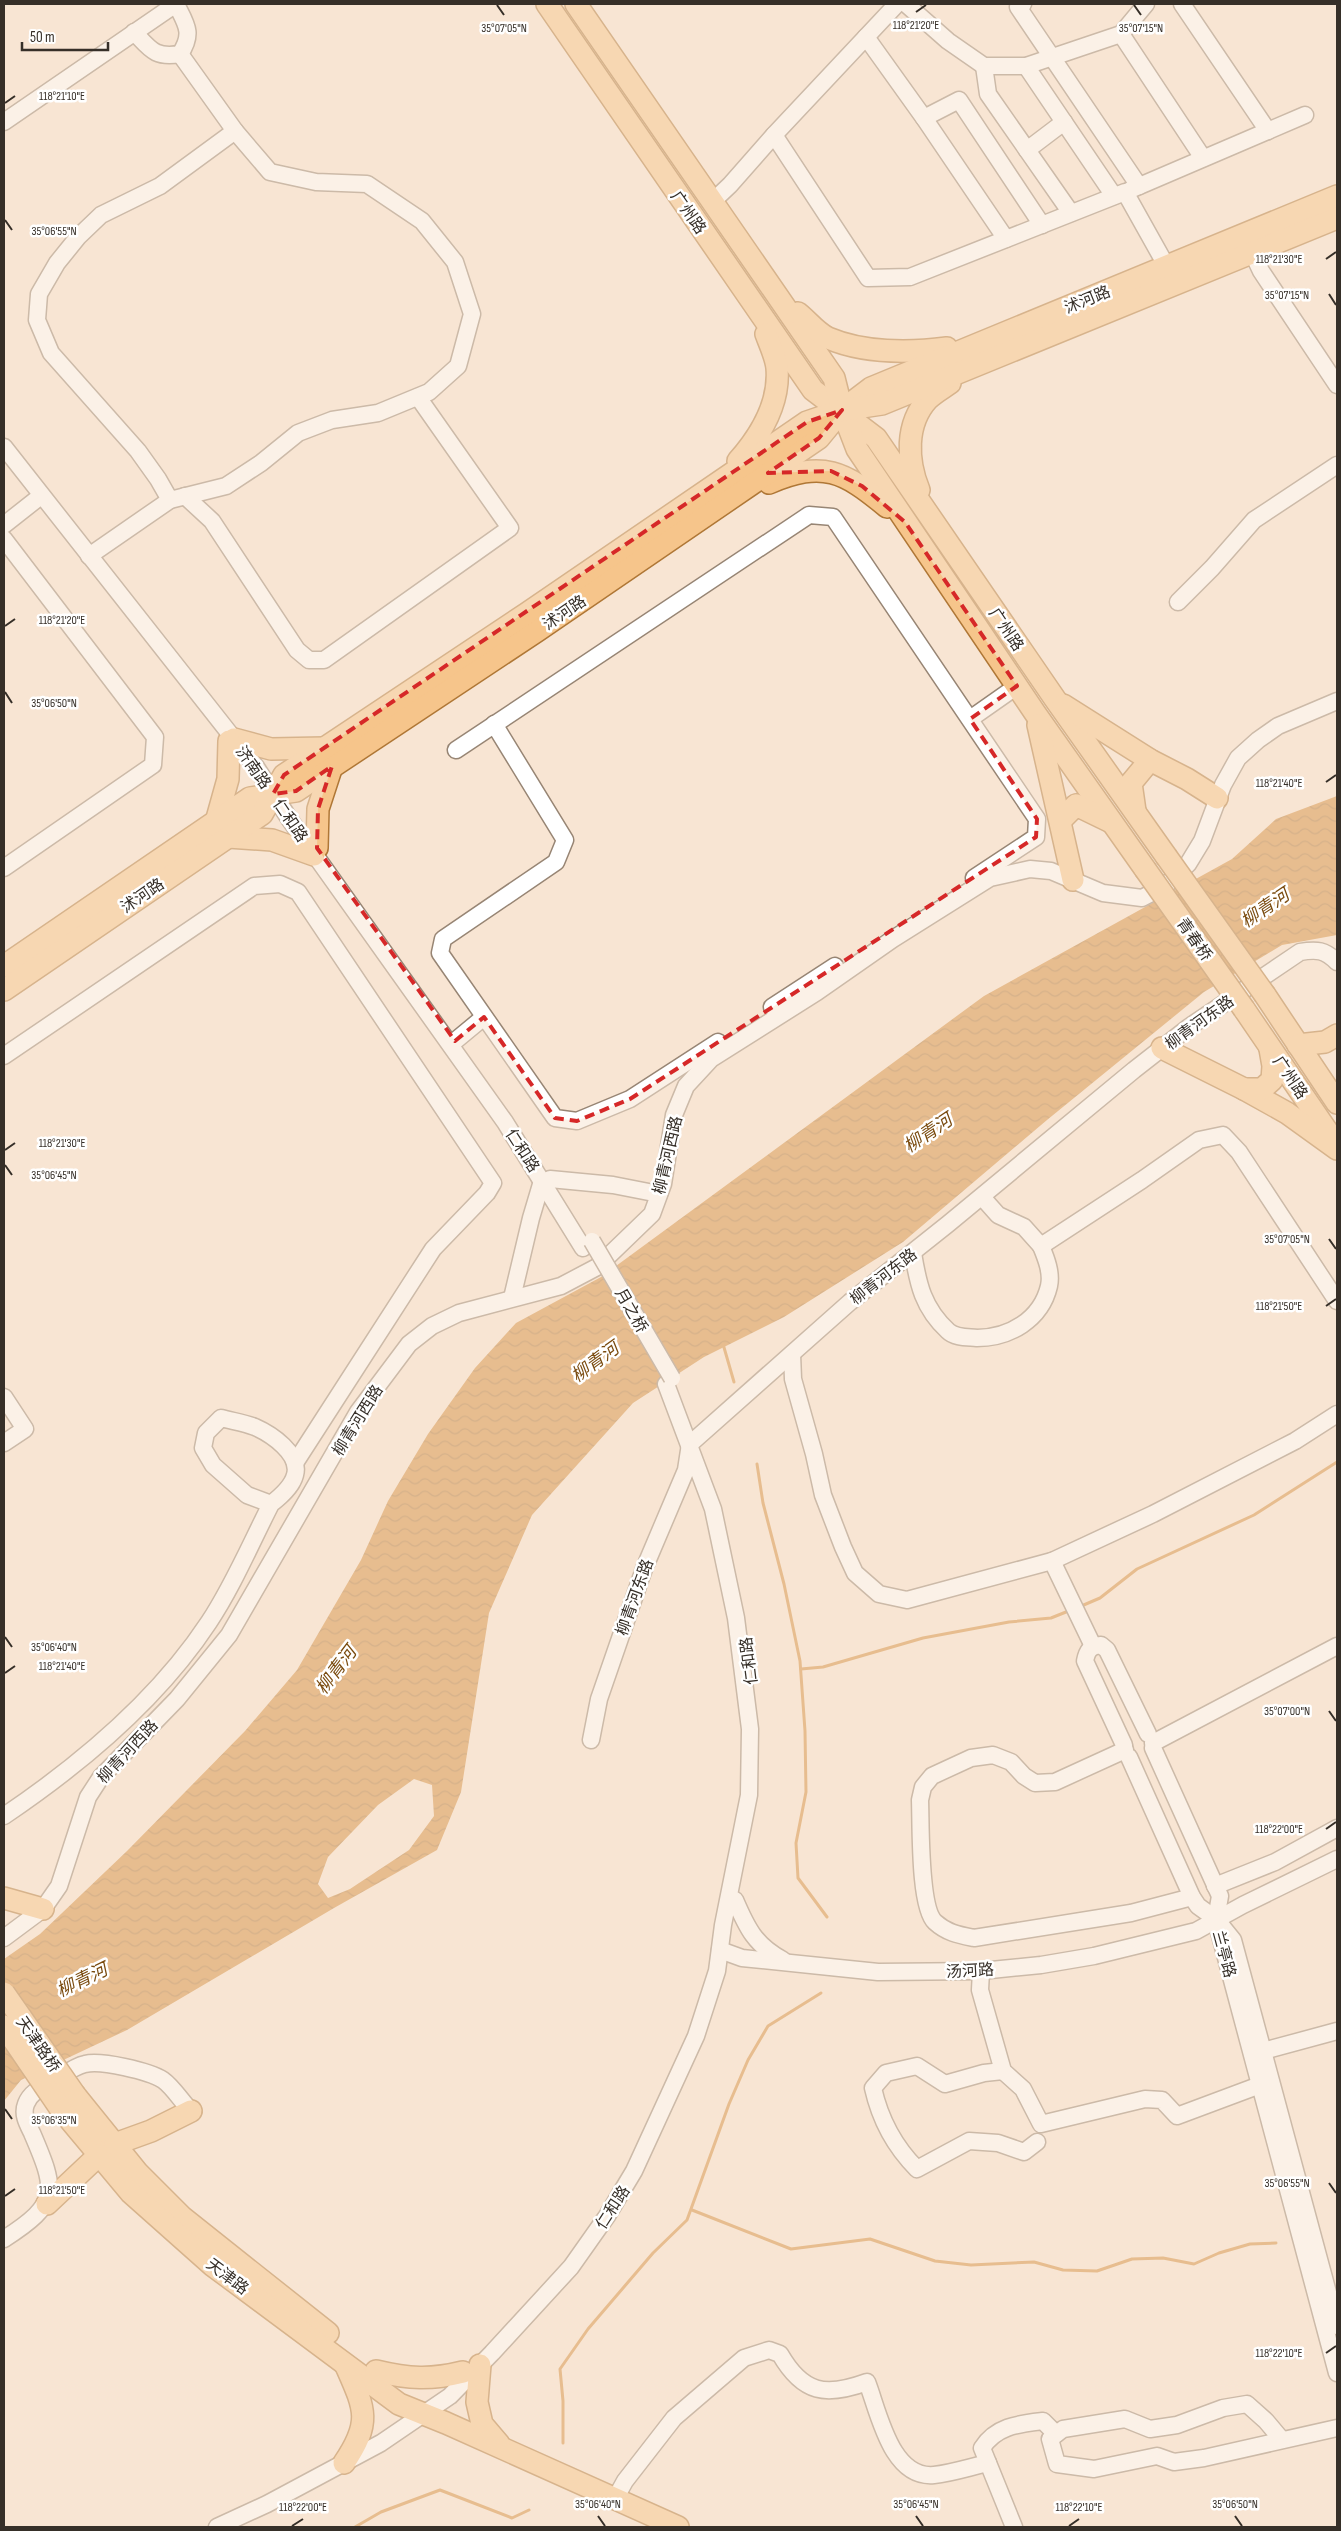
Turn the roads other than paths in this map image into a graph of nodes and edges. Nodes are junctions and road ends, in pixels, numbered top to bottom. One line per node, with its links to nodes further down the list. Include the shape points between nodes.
1 (165, 4): 17 (street)
2 (176, 4): 10 (street); 13 (street, via 187,27 189,42)
3 (547, 4): 37 (main road, 广州路)
4 (576, 4): 29 (main road, 广州路)
5 (897, 4): 12 (street)
6 (906, 4): 15 (street, via 948,41)
7 (1023, 4): 14 (street, via 1018,7)
8 (1146, 4): 11 (street)
9 (1182, 4): 22 (street)
10 (134, 32): 13 (street, via 152,52 165,57); 20 (street)
11 (1120, 34): 14 (street); 26 (street)
12 (866, 37): 19 (street); 24 (street)
13 (180, 54): 23 (street)
14 (1052, 57): 16 (street); 27 (street)
15 (984, 66): 16 (street); 25 (street, via 988,94)
16 (1026, 66): 21 (street)
17 (4, 111)
18 (1305, 115): 22 (street)
19 (924, 118): 32 (street, via 959,100); 33 (street)
20 (4, 122)
21 (1064, 122): 25 (street); 27 (street)
22 (1268, 130): 26 (street)
23 (235, 131): 41 (street, via 270,172 316,182 367,184 422,221 455,262 472,314 458,366 429,392); 47 (street, via 160,186 101,215 57,263 39,294 37,320 51,353 158,479)
24 (774, 135): 29 (street); 33 (street, via 868,278 910,277)
25 (1027, 150): 30 (street)
26 (1203, 158): 27 (street)
27 (1126, 191): 30 (street); 35 (street)
28 (1337, 196): 35 (main road, 沭河路)
29 (712, 202): 36 (main road, 广州路)
30 (1071, 213): 32 (street)
31 (1337, 218): 34 (main road, 沭河路)
32 (1042, 225): 33 (street)
33 (1006, 239)
34 (1253, 254): 39 (main road, 沭河路); 40 (street)
35 (1167, 267): 38 (main road, 沭河路)
36 (776, 294): 38 (main road, via 826,337 859,346 915,352); 42 (main road, 广州路, via 834,378)
37 (758, 310): 42 (main road, 广州路, via 813,390); 46 (main road, via 777,366 775,400 755,442)
38 (974, 344): 42 (main road, 沭河路, via 871,388)
39 (974, 366): 42 (main road, 沭河路, via 882,404); 49 (main road, via 928,400 910,430 911,473)
40 (1337, 386)
41 (418, 397): 47 (street, via 378,413 332,420 298,433 226,486); 47 (street, via 510,528 324,660 309,660 297,650 212,521)
42 (842, 410): 46 (main road, 沭河路, via 807,422); 49 (main road, 广州路, via 876,438); 50 (main road, 广州路, via 857,449)
43 (4, 447): 53 (street, 济南路)
44 (4, 456): 48 (street, 济南路)
45 (1337, 465): 54 (street, via 1254,520)
46 (724, 491): 50 (main road, via 795,472 831,471 862,486); 63 (main road, 沭河路)
47 (178, 498): 53 (street)
48 (37, 499): 51 (street); 61 (street, 济南路)
49 (930, 516): 56 (main road, 广州路)
50 (905, 522): 55 (main road, 广州路)
51 (4, 525)
52 (4, 539): 73 (street, via 154,737 154,765)
53 (89, 556): 61 (street, 济南路)
54 (1178, 602)
55 (1017, 686): 58 (main road, 广州路); 59 (street)
56 (1055, 699): 64 (main road); 67 (main road, 广州路)
57 (1337, 701): 66 (street, 柳青河西路, via 1278,726 1258,740 1238,758)
58 (1035, 713): 68 (main road); 69 (main road, 广州路)
59 (970, 719): 60 (street, via 834,517 808,515); 81 (street, via 1037,819 1036,837 630,1098 577,1120 555,1118)
60 (494, 724): 62 (street); 81 (street, via 565,840 556,862 443,939 440,953)
61 (231, 740): 63 (main road); 65 (street, 济南路, via 256,766); 70 (main road)
62 (456, 750)
63 (328, 757): 65 (main road, 沭河路, via 284,775); 71 (main road, via 318,810)
64 (1150, 760): 66 (main road); 67 (main road, via 1132,783)
65 (273, 794): 70 (main road, 沭河路, via 262,814); 71 (street, 仁和路, via 295,817)
66 (1217, 798): 75 (street, 柳青河西路, via 1202,842 1188,864 1165,886 1142,898 1103,893)
67 (1135, 812): 72 (main road, 广州路)
68 (1061, 820): 69 (main road, via 1076,806); 75 (main road)
69 (1112, 822): 74 (main road, 广州路)
70 (222, 829): 71 (main road); 77 (main road, 沭河路); 78 (main road, 沭河路)
71 (316, 851): 83 (street, 仁和路); 91 (street, 仁和路)
72 (1166, 856): 79 (main road, 青春桥, bridge)
73 (4, 868)
74 (1145, 869): 80 (main road, 青春桥, bridge)
75 (1073, 880): 92 (street, 柳青河西路, via 1051,871 1030,869 990,878 710,1059 686,1086 674,1115)
76 (1337, 962): 86 (street, 柳青河东路, via 1328,953 1315,949 1300,952)
77 (4, 966)
78 (4, 990)
79 (1265, 995): 84 (main road, 广州路)
80 (1244, 1008): 85 (main road, 广州路)
81 (484, 1017): 83 (street)
82 (1337, 1035): 84 (main road, via 1325,1042)
83 (455, 1041): 91 (street, 仁和路)
84 (1298, 1045): 89 (main road, 广州路)
85 (1269, 1046): 88 (main road, via 1272,1080 1262,1088); 90 (main road, 广州路)
86 (1162, 1048): 88 (main road); 93 (street, 柳青河东路)
87 (4, 1056): 105 (street, via 254,886 280,884 298,892 493,1183 433,1250)
88 (1244, 1088): 90 (main road)
89 (1337, 1103)
90 (1337, 1148)
91 (546, 1180): 92 (street, via 613,1185); 94 (street, 仁和路); 97 (street, via 530,1218)
92 (659, 1194): 97 (street, 柳青河西路, via 652,1214 597,1267 561,1286)
93 (982, 1197): 95 (street, via 998,1215 1024,1227); 96 (street, 柳青河东路)
94 (588, 1244): 100 (street, 月之桥)
95 (1041, 1246): 96 (street, via 1048,1263 1049,1286 1038,1308 1010,1334 987,1338 949,1333 924,1302); 98 (street, via 1199,1140 1223,1135 1239,1152)
96 (912, 1253): 99 (street, 柳青河东路)
97 (512, 1298): 107 (street, 柳青河西路, via 458,1313 432,1326 409,1344 358,1412)
98 (1337, 1301)
99 (792, 1354): 103 (street, 柳青河东路); 109 (street, via 793,1379 823,1495 856,1573 879,1594 907,1600)
100 (669, 1381): 103 (street, 仁和路)
101 (4, 1397): 104 (street, via 25,1429)
102 (1337, 1414): 109 (street, via 1296,1441 1154,1514)
103 (692, 1442): 112 (street, 柳青河东路, via 686,1470 644,1569 599,1699); 122 (street, 仁和路, via 719,1507 733,1569 756,1729 755,1796); 126 (street, 仁和路, via 713,1508 727,1570 750,1729 749,1795)
104 (4, 1443)
105 (295, 1463): 106 (street, via 295,1475); 108 (street, via 284,1446 255,1427 221,1418 206,1433 204,1448 213,1465 247,1495)
106 (289, 1484): 107 (street); 108 (street)
107 (310, 1497): 123 (street, 柳青河西路, via 229,1636 177,1699 102,1777 88,1797 59,1886)
108 (271, 1504): 115 (street, via 210,1621 170,1674 89,1754)
109 (1052, 1561): 110 (street)
110 (1093, 1646): 113 (street, via 1101,1645 1107,1650); 114 (street, via 1085,1661)
111 (1337, 1646): 113 (street)
112 (591, 1740)
113 (1151, 1742): 114 (street, via 1144,1759 1134,1759); 114 (street, via 1136,1731 1126,1738); 119 (street)
114 (1126, 1750): 120 (street); 120 (street, via 1055,1782 1034,1783 1011,1762 993,1755 971,1758 932,1776 923,1786 920,1800 925,1904 934,1921 949,1933 974,1938 1131,1913)
115 (4, 1816)
116 (1337, 1828): 119 (street, via 1275,1862)
117 (1337, 1859): 124 (street, 汤河路)
118 (1337, 1870): 124 (street, 汤河路, via 1245,1915)
119 (1215, 1886): 124 (street, via 1220,1896)
120 (1192, 1897): 124 (street, via 1198,1906)
121 (4, 1898): 123 (main road)
122 (735, 1900): 126 (street, 仁和路); 127 (street, via 748,1930 766,1951)
123 (43, 1909): 125 (street, 柳青河西路)
124 (1216, 1919): 128 (street, 汤河路, via 1196,1931 1170,1940 1094,1956); 132 (street, 兰亭路, via 1233,1940); 134 (street, 兰亭路)
125 (4, 1938)
126 (720, 1950): 127 (street, 汤河路, via 742,1958); 143 (street, 仁和路, via 714,1986 696,2036 634,2171 570,2268 530,2313)
127 (787, 1963): 128 (street, 汤河路, via 878,1972)
128 (981, 1971): 133 (street, via 980,1990)
129 (4, 1993): 135 (main road, 天津路桥, bridge)
130 (4, 2026): 135 (main road, 天津路桥, bridge)
131 (1337, 2031): 132 (street)
132 (1263, 2051): 141 (street, 兰亭路)
133 (1003, 2071): 134 (street, via 1023,2089 1041,2124 1145,2099 1162,2100 1177,2116); 137 (street, via 945,2084 917,2066 886,2073 874,2088 879,2113 902,2154 917,2169 969,2141 998,2143 1024,2152)
134 (1260, 2085): 145 (street, 兰亭路)
135 (68, 2102): 138 (main road, 天津路)
136 (191, 2111): 138 (main road); 139 (street, via 163,2080 122,2066 84,2064 31,2093 25,2105 25,2118 45,2164 49,2184)
137 (1037, 2142)
138 (107, 2150): 139 (main road); 142 (main road, 天津路, via 131,2193 212,2265); 144 (main road, 天津路, via 138,2173 182,2217)
139 (47, 2204): 140 (street, via 39,2214)
140 (4, 2239)
141 (1337, 2326)
142 (345, 2364): 146 (main road, 天津路, via 399,2404); 151 (main road, via 359,2396 364,2419 359,2441)
143 (472, 2368): 144 (main road, via 428,2379); 146 (street, 仁和路, via 450,2396); 150 (main road, via 482,2424)
144 (376, 2370): 146 (main road, 天津路)
145 (1337, 2374)
146 (423, 2413): 150 (main road, 天津路); 151 (street, 仁和路, via 381,2443); 155 (street, 仁和路, via 384,2448); 156 (main road, 天津路, via 437,2432)
147 (1337, 2428): 149 (street)
148 (1056, 2434): 149 (street, via 1062,2429 1124,2419 1150,2429 1177,2425 1223,2408 1247,2404); 149 (street, via 1050,2439 1057,2464 1094,2469 1157,2456 1174,2462 1204,2458); 152 (street, via 1043,2421 1009,2426 989,2438 982,2448)
149 (1282, 2440)
150 (502, 2448): 153 (main road, 天津路)
151 (344, 2462): 154 (street, 仁和路)
152 (988, 2462): 153 (street, via 933,2475 913,2471 900,2463 891,2446 867,2382 842,2391 822,2391 806,2384 789,2370 780,2354 769,2350 744,2358 674,2418 625,2481); 158 (street)
153 (615, 2499): 157 (main road, 天津路)
154 (217, 2527)
155 (232, 2527)
156 (649, 2527)
157 (678, 2527)
158 (1014, 2527)

